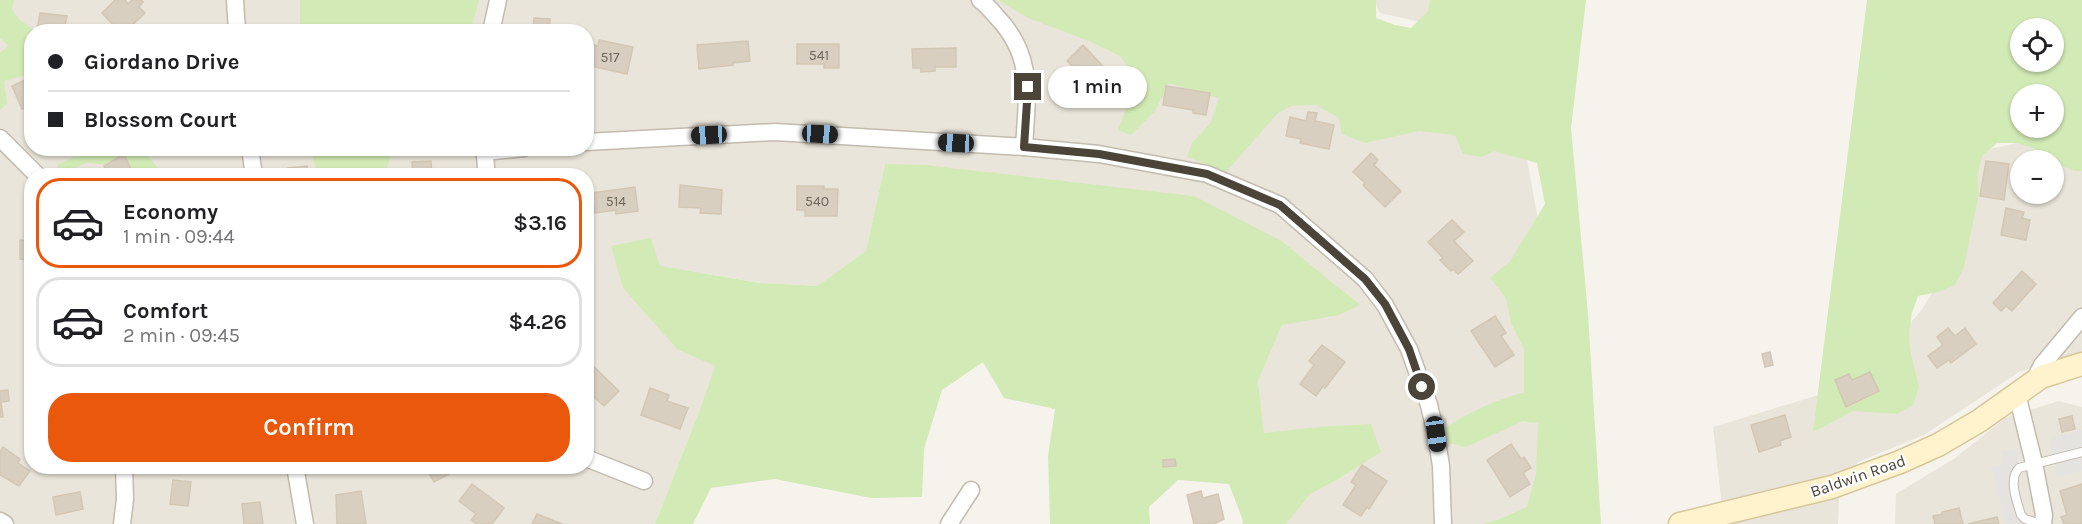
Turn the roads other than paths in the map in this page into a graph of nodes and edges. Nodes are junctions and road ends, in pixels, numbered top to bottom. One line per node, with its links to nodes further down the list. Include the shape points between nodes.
1 (235, 0): 4 (street)
2 (498, 0): 5 (street)
3 (980, 0): 8 (street, via 1006,26 1025,64 1028,87)
4 (236, 24)
5 (493, 24)
6 (0, 138): 9 (street)
7 (594, 142): 8 (street, via 775,132)
8 (1024, 147): 25 (street, via 1099,154 1207,174 1280,205 1365,279 1385,304 1409,349 1429,405 1441,466)
9 (30, 168)
10 (2082, 317): 12 (street, Baldwin Road)
11 (2082, 364): 12 (street, via 2051,373)
12 (2024, 389): 15 (street); 26 (street, Baldwin Road, via 1938,445 1868,475 1792,498)
13 (2082, 452): 15 (lane)
14 (594, 461): 18 (street)
15 (2034, 463): 27 (street, via 2044,515); 27 (lane, via 2019,468 2013,479 2020,515)
16 (124, 474): 22 (street)
17 (296, 474): 23 (street)
18 (644, 481)
19 (971, 490): 24 (street)
20 (0, 520): 21 (street)
21 (5, 524)
22 (123, 524)
23 (305, 524)
24 (950, 524)
25 (1443, 524)
26 (1680, 524)
27 (2042, 524)

